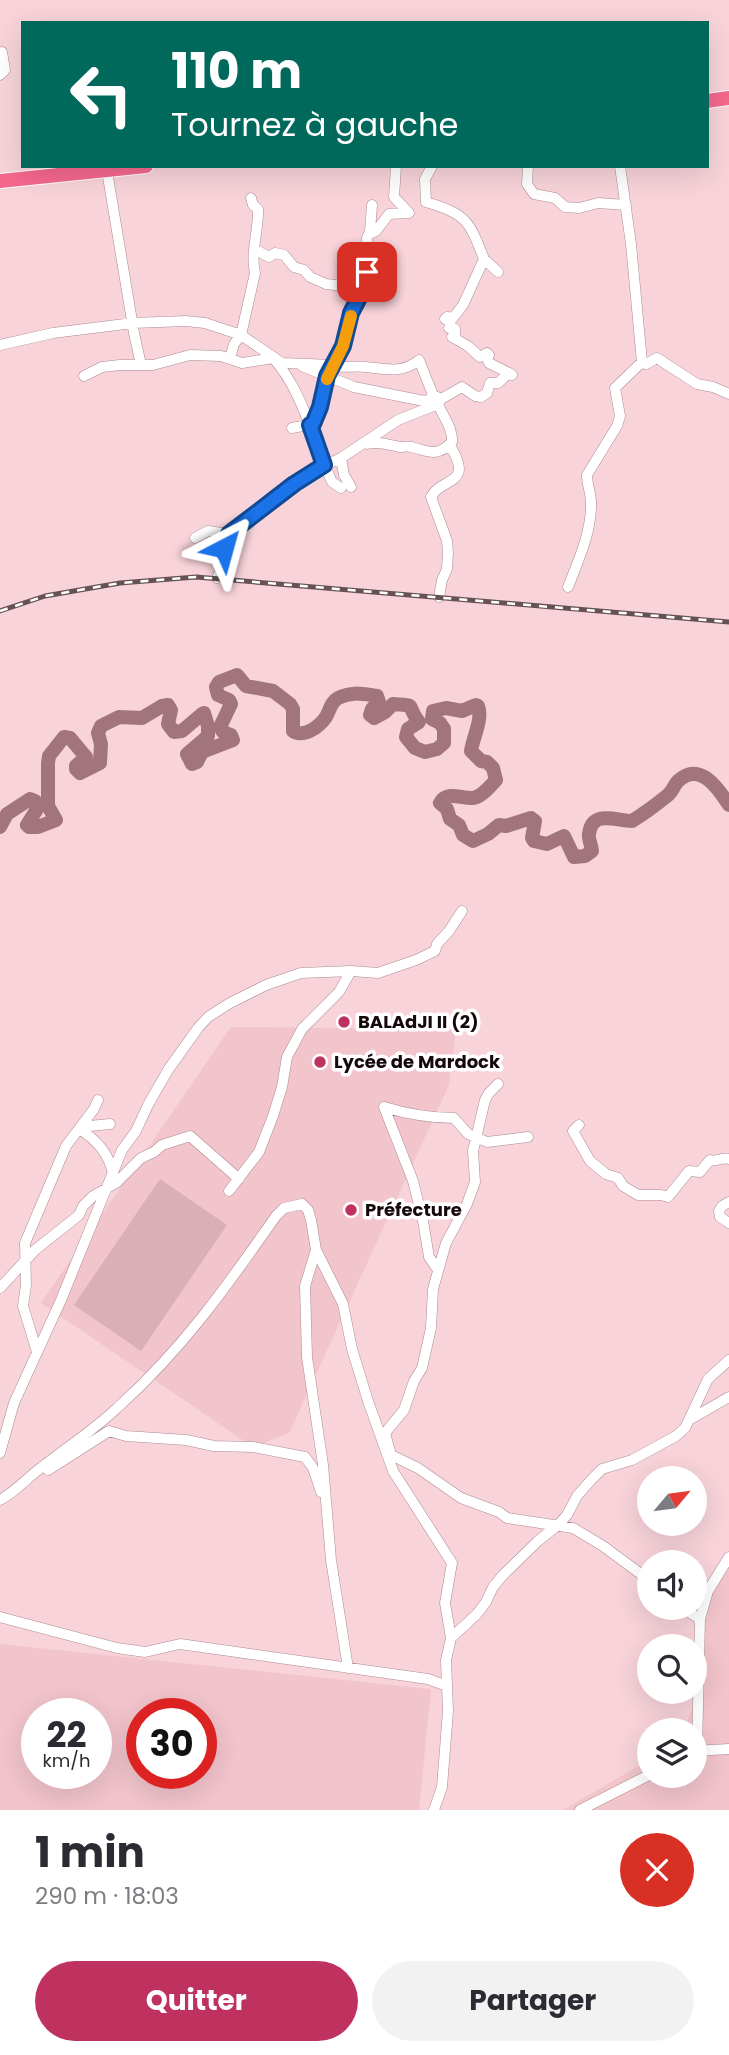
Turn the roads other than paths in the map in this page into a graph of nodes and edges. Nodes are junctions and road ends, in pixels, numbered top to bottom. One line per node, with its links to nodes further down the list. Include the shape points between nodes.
1 (2, 52): 2 (street, via 5,70)
2 (0, 75)
3 (729, 99): 4 (highway)
4 (709, 101)
5 (130, 168): 10 (highway)
6 (396, 168): 15 (street, via 394,197 409,213 389,214 376,231)
7 (431, 168): 17 (street, via 425,179 426,202 463,217)
8 (528, 168): 14 (street, via 527,184 534,194 555,198 565,207)
9 (620, 168): 14 (street)
10 (107, 171): 11 (highway); 20 (street)
11 (0, 181)
12 (251, 198): 16 (street, via 259,221)
13 (372, 205): 15 (street)
14 (626, 205): 25 (street)
15 (370, 231): 19 (street)
16 (254, 249): 19 (street, via 269,257 284,255 294,267 326,284 351,287); 21 (street, via 254,280)
17 (484, 259): 18 (street); 32 (street, via 463,305 453,318 445,319 451,321 449,328 455,329 452,337 480,357 487,353 489,363 511,374 490,383 481,397 462,387)
18 (498, 272)
19 (366, 279): 28 (street)
20 (132, 324): 21 (street, via 186,321); 22 (street, via 53,333); 27 (street)
21 (241, 335): 23 (street); 24 (street)
22 (0, 345)
23 (230, 358): 24 (street, via 242,362); 27 (street, via 190,355)
24 (272, 358): 26 (street); 33 (street, via 293,386)
25 (642, 362): 31 (street, via 657,359 697,384); 42 (street, via 615,388 620,416 587,475 591,501 588,537)
26 (299, 364): 28 (street); 30 (street)
27 (141, 365): 29 (street, via 102,367)
28 (333, 365): 30 (street); 32 (street, via 396,370 419,360)
29 (84, 376)
30 (327, 376): 32 (street, via 354,387 419,401); 33 (street, via 320,407)
31 (729, 394)
32 (437, 399): 35 (street); 36 (street, via 452,436)
33 (310, 425): 34 (street); 38 (street)
34 (292, 428)
35 (363, 444): 36 (street, via 383,442 423,452); 37 (street)
36 (447, 448): 43 (street, via 459,464 458,474 431,497 448,553)
37 (341, 458): 38 (street); 38 (street, via 346,488 332,482)
38 (324, 465): 39 (street)
39 (229, 534): 40 (street, via 212,531); 41 (street)
40 (195, 538)
41 (217, 578)
42 (568, 587)
43 (439, 597)
44 (463, 911): 45 (street, via 435,951 378,973)
45 (351, 971): 54 (street, via 301,973 254,991 208,1017 168,1070); 55 (street, via 340,992 302,1029 287,1057 259,1152)
46 (498, 1084): 52 (street, via 485,1100)
47 (98, 1100): 50 (street)
48 (110, 1124): 50 (street)
49 (579, 1125): 53 (street, via 573,1131 590,1161 638,1195 668,1197 689,1171 700,1172 710,1160)
50 (79, 1129): 54 (street, via 102,1147); 61 (street, via 65,1146 24,1243)
51 (528, 1137): 52 (street, via 494,1142)
52 (477, 1139): 62 (street, via 475,1182); 62 (street, via 454,1118 384,1107 412,1181 429,1257)
53 (729, 1159)
54 (113, 1174): 56 (street)
55 (239, 1179): 56 (street, via 190,1136 141,1158); 57 (street)
56 (106, 1189): 61 (street); 64 (street)
57 (229, 1191)
58 (729, 1202): 59 (street, via 719,1212)
59 (729, 1223)
60 (316, 1250): 69 (street, via 308,1210 302,1203 284,1208 204,1317 155,1372 116,1410); 71 (street, via 305,1286 307,1345); 78 (street, via 343,1304 352,1349 393,1471 452,1563 444,1603)
61 (25, 1260): 63 (street); 64 (street, via 23,1306)
62 (438, 1270): 72 (street, via 422,1367 404,1410 385,1433 391,1455 461,1498 507,1518)
63 (0, 1288)
64 (37, 1352): 68 (street, via 14,1403)
65 (729, 1360): 67 (street, via 708,1378)
66 (729, 1397): 67 (street)
67 (689, 1420): 72 (street, via 676,1436 632,1460 602,1469)
68 (0, 1453)
69 (12, 1493): 70 (street); 71 (street, via 109,1431 305,1457)
70 (0, 1500)
71 (327, 1509): 79 (street)
72 (559, 1524): 74 (street, via 584,1534); 78 (street, via 503,1575 477,1614)
73 (729, 1557): 75 (street)
74 (637, 1572)
75 (707, 1594)
76 (0, 1617): 79 (street, via 117,1648 145,1652 180,1644)
77 (699, 1620): 81 (street)
78 (451, 1639): 80 (street)
79 (348, 1668): 80 (street)
80 (447, 1686): 85 (street, via 442,1787)
81 (697, 1718)
82 (707, 1751): 83 (street)
83 (729, 1751)
84 (637, 1780): 86 (street)
85 (434, 1810)
86 (580, 1810)

